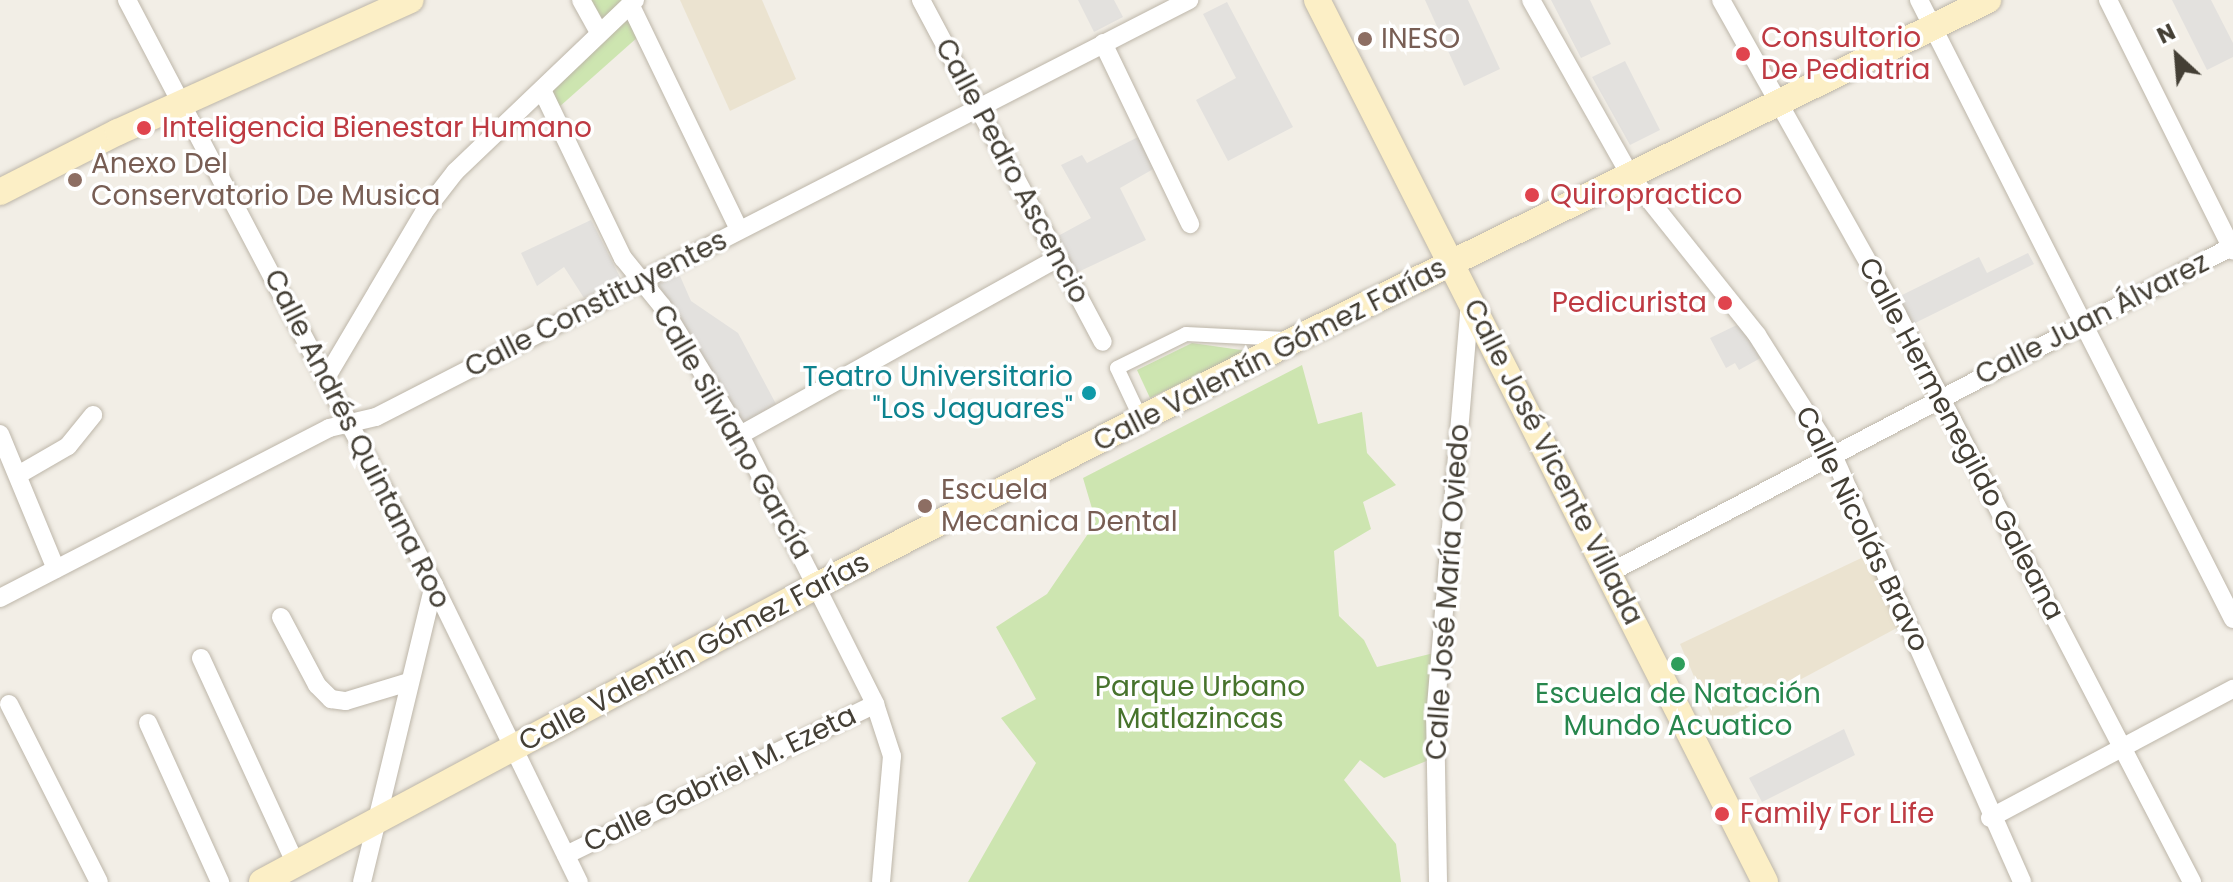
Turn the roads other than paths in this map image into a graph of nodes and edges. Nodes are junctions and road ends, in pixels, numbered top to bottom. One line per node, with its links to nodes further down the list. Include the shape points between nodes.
1 (127, 0): 17 (street, Calle Andrés Quintana Roo)
2 (411, 0): 17 (main road)
3 (581, 0): 14 (street)
4 (921, 0): 19 (street, Calle Pedro Ascencio)
5 (1189, 0): 15 (street, Calle Constituyentes)
6 (1317, 0): 26 (main road, Calle José Vicente Villada)
7 (1531, 0): 20 (street, Calle Nicolás Bravo)
8 (1721, 0): 18 (street, Calle Hermenegildo Galeana)
9 (1919, 0): 13 (street)
10 (1988, 0): 13 (main road, Calle Valentín Gómez Farías)
11 (2108, 0): 24 (street)
12 (632, 2): 14 (street); 23 (street)
13 (1933, 27): 18 (main road, Calle Valentín Gómez Farías); 29 (street)
14 (599, 32): 16 (street)
15 (1103, 43): 19 (street, Calle Constituyentes); 22 (street)
16 (542, 90): 27 (street, Calle Silviano García, via 616,245); 32 (street, via 467,160 424,212)
17 (183, 102): 21 (main road); 32 (street, Calle Andrés Quintana Roo)
18 (1781, 103): 20 (main road, Calle Valentín Gómez Farías); 33 (street, Calle Hermenegildo Galeana)
19 (978, 107): 23 (street, Calle Constituyentes); 25 (street, Calle Pedro Ascencio)
20 (1631, 177): 26 (main road, Calle Valentín Gómez Farías); 39 (street, Calle Nicolás Bravo, via 1757,335)
21 (0, 192)
22 (1190, 224)
23 (739, 229): 27 (street, Calle Constituyentes)
24 (2232, 248): 29 (street, Calle Juan Álvarez)
25 (1058, 258): 31 (street, Calle Pedro Ascencio); 37 (street)
26 (1451, 264): 28 (main road, Calle José Vicente Villada); 30 (main road, Calle Valentín Gómez Farías)
27 (641, 281): 36 (street, Calle Constituyentes, via 376,417); 37 (street, Calle Silviano García, via 662,306)
28 (1470, 302): 42 (main road, Calle José Vicente Villada); 66 (street, Calle José María Oviedo, via 1435,718)
29 (2083, 323): 33 (street, Calle Juan Álvarez); 47 (street)
30 (1294, 340): 35 (main road, Calle Valentín Gómez Farías); 35 (street, via 1186,334 1117,368)
31 (1103, 342)
32 (326, 378): 36 (street, Calle Andrés Quintana Roo)
33 (1939, 397): 39 (street, Calle Juan Álvarez); 54 (street, Calle Hermenegildo Galeana)
34 (93, 415): 40 (street, via 68,446)
35 (1141, 419): 44 (main road, Calle Valentín Gómez Farías)
36 (350, 422): 41 (street, Calle Constituyentes); 43 (street, Calle Andrés Quintana Roo)
37 (740, 435): 44 (street, Calle Silviano García)
38 (2, 445): 40 (street)
39 (1833, 455): 42 (street, Calle Juan Álvarez); 56 (street, Calle Nicolás Bravo, via 1920,644)
40 (18, 475): 41 (street)
41 (56, 569): 45 (street, Calle Constituyentes)
42 (1611, 572): 67 (main road, Calle José Vicente Villada)
43 (434, 585): 49 (street); 55 (street, Calle Andrés Quintana Roo)
44 (818, 585): 52 (street, Calle Silviano García); 55 (main road, Calle Valentín Gómez Farías)
45 (0, 598)
46 (281, 617): 49 (street, via 317,685 331,699 346,701)
47 (2233, 619)
48 (201, 658): 59 (street)
49 (409, 682): 57 (street)
50 (2233, 689): 54 (street)
51 (9, 704): 60 (street)
52 (875, 704): 58 (street, Calle Gabriel M. Ezeta); 65 (street, Calle Silviano García, via 892,756)
53 (148, 723): 61 (street)
54 (2122, 745): 56 (street); 69 (street, Calle Hermenegildo Galeana)
55 (513, 748): 57 (main road, Calle Valentín Gómez Farías); 58 (street, Calle Andrés Quintana Roo)
56 (1990, 818): 68 (street, Calle Nicolás Bravo)
57 (377, 819): 59 (main road, Calle Valentín Gómez Farías); 63 (street)
58 (566, 855): 64 (street, Calle Andrés Quintana Roo)
59 (296, 865): 62 (main road, Calle Valentín Gómez Farías)
60 (99, 882)
61 (220, 882)
62 (262, 882)
63 (362, 882)
64 (579, 882)
65 (881, 882)
66 (1438, 882)
67 (1765, 882)
68 (2022, 882)
69 (2192, 882)

